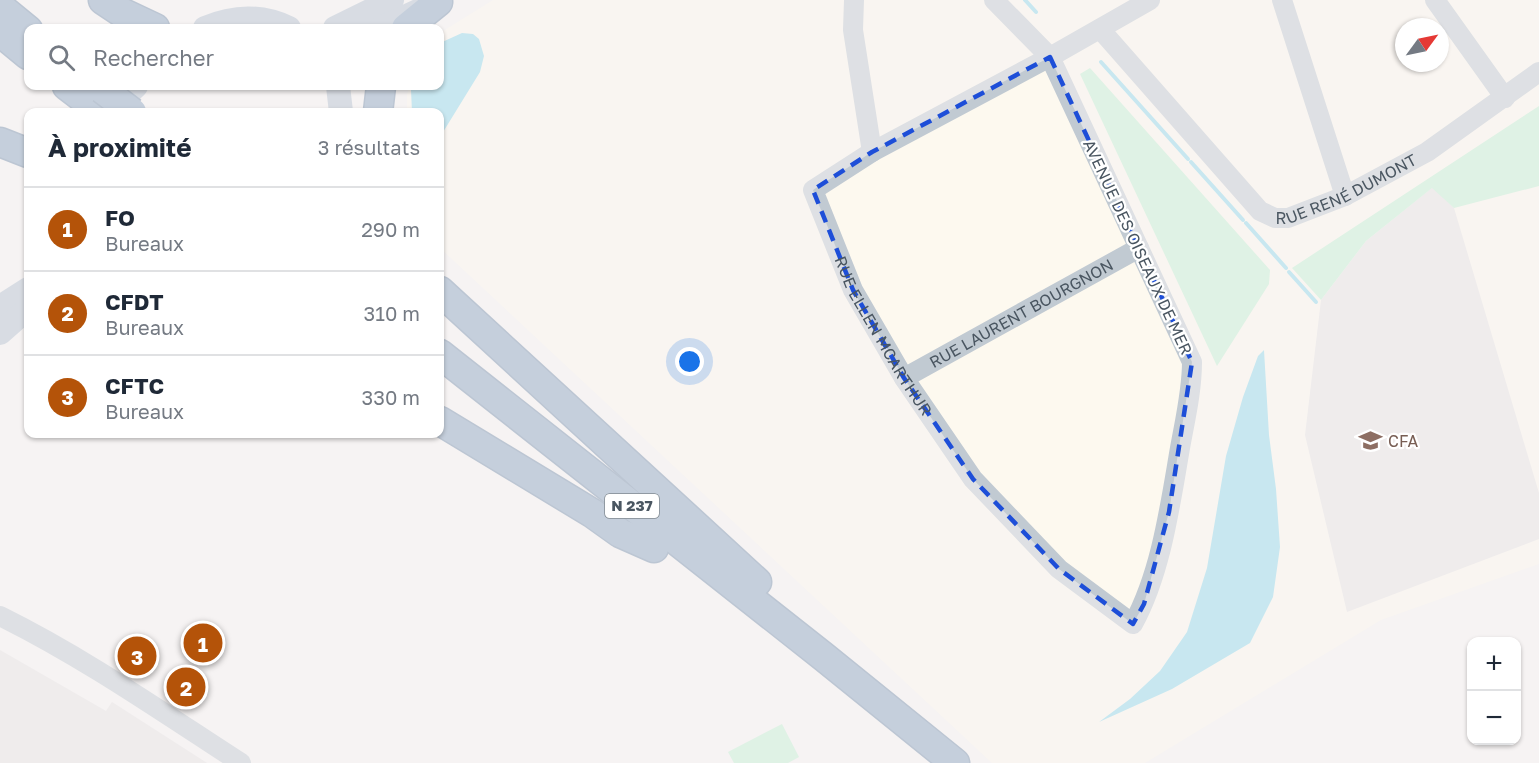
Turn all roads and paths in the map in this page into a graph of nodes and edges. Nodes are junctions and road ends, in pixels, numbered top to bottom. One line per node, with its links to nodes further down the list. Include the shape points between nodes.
1 (103, 0): 10 (highway)
2 (392, 0): 13 (main road)
3 (854, 0): 30 (street, via 853,30)
4 (994, 0): 20 (street, AVENUE DES OISEAUX DE MER)
5 (1150, 0): 17 (street)
6 (1282, 0): 31 (street)
7 (1435, 0): 25 (street)
8 (439, 1): 14 (main road); 15 (highway)
9 (0, 7): 16 (highway)
10 (146, 24)
11 (215, 24): 12 (main road, via 240,18)
12 (277, 24)
13 (343, 24)
14 (390, 24)
15 (411, 24)
16 (24, 27)
17 (1100, 29): 20 (street); 31 (street, RUE RENÉ DUMONT, via 1260,211 1275,218 1288,218)
18 (0, 32): 19 (highway)
19 (24, 52)
20 (1050, 57): 30 (street); 32 (street, AVENUE DES OISEAUX DE MER)
21 (1539, 72): 25 (street, RUE RENÉ DUMONT)
22 (122, 90): 24 (main road)
23 (381, 90): 27 (highway)
24 (94, 98): 26 (highway, bridge)
25 (1504, 98): 31 (street, RUE RENÉ DUMONT, via 1427,152)
26 (121, 108)
27 (378, 108)
28 (0, 142): 29 (highway)
29 (24, 151)
30 (872, 152): 39 (street, RUE ELLEN MCARTHUR, via 813,190 853,290)
31 (1344, 196)
32 (1139, 248): 39 (street, RUE LAURENT BOURGNON); 44 (street, AVENUE DES OISEAUX DE MER, via 1192,362 1192,377 1169,512 1144,604)
33 (24, 292): 35 (main road)
34 (444, 295): 45 (highway, via 799,621)
35 (0, 307)
36 (24, 313): 37 (main road)
37 (0, 333)
38 (444, 357): 45 (highway, N 237)
39 (904, 378): 44 (street, RUE ELLEN MCARTHUR, via 973,479 1059,569)
40 (444, 382): 42 (highway, N 237)
41 (444, 423): 42 (highway, via 620,533)
42 (654, 548): 47 (highway, N 237)
43 (0, 616): 46 (street, via 103,673)
44 (1133, 624)
45 (824, 657): 48 (highway, N 237)
46 (241, 763)
47 (926, 763)
48 (955, 763)

